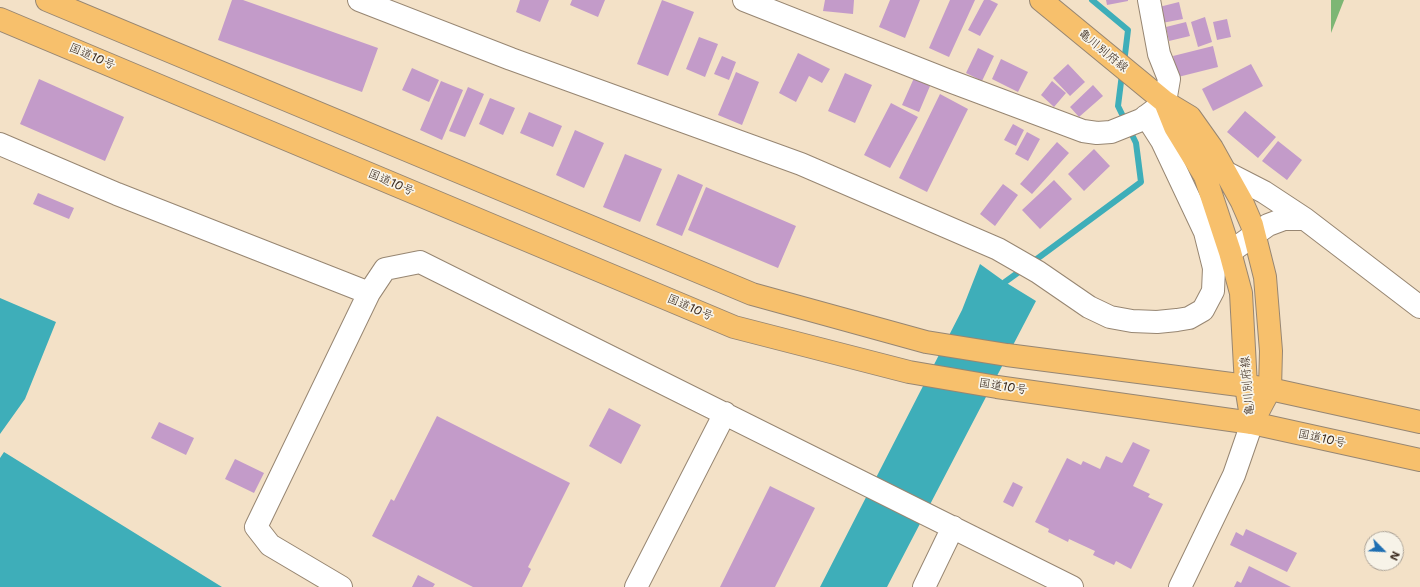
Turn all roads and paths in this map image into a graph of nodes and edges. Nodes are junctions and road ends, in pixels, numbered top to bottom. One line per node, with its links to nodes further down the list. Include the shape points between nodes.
1 (47, 0): 17 (main road, via 752,294 926,342)
2 (359, 0): 8 (street, via 511,59 801,164 998,250 1038,272 1089,307 1110,317 1157,322 1190,318 1203,310 1213,291 1214,268 1205,232 1162,141)
3 (744, 0): 8 (street, via 1084,131 1111,132)
4 (1041, 0): 7 (main road, 亀川別府線)
5 (1149, 0): 7 (street, via 1159,54 1169,79)
6 (0, 18): 21 (main road, 国道10号, via 734,327 909,372)
7 (1165, 102): 8 (street); 10 (main road, 亀川別府線, via 1175,127); 11 (main road, 亀川別府線, via 1190,117)
8 (1144, 118)
9 (0, 144): 15 (street, via 117,194)
10 (1198, 164): 11 (street); 14 (main road, 亀川別府線, via 1220,216)
11 (1225, 172): 12 (street, via 1264,192); 13 (main road, 亀川別府線, via 1242,202)
12 (1305, 219): 13 (street, via 1284,219 1268,225); 16 (street)
13 (1255, 234): 14 (street); 18 (main road, 亀川別府線, via 1266,289 1271,351)
14 (1230, 252): 17 (main road, 亀川別府線, via 1241,293)
15 (369, 293): 19 (street, via 385,269 420,262); 24 (street, via 256,527 270,545)
16 (1420, 307)
17 (1246, 386): 18 (main road); 21 (main road, 亀川別府線)
18 (1270, 389): 20 (main road); 21 (main road, 亀川別府線)
19 (725, 413): 23 (street); 25 (street)
20 (1420, 422)
21 (1252, 423): 22 (main road, 国道10号); 28 (street, via 1234,474)
22 (1420, 460)
23 (949, 525): 26 (street); 27 (street)
24 (341, 587)
25 (636, 587)
26 (924, 587)
27 (1072, 587)
28 (1180, 587)

